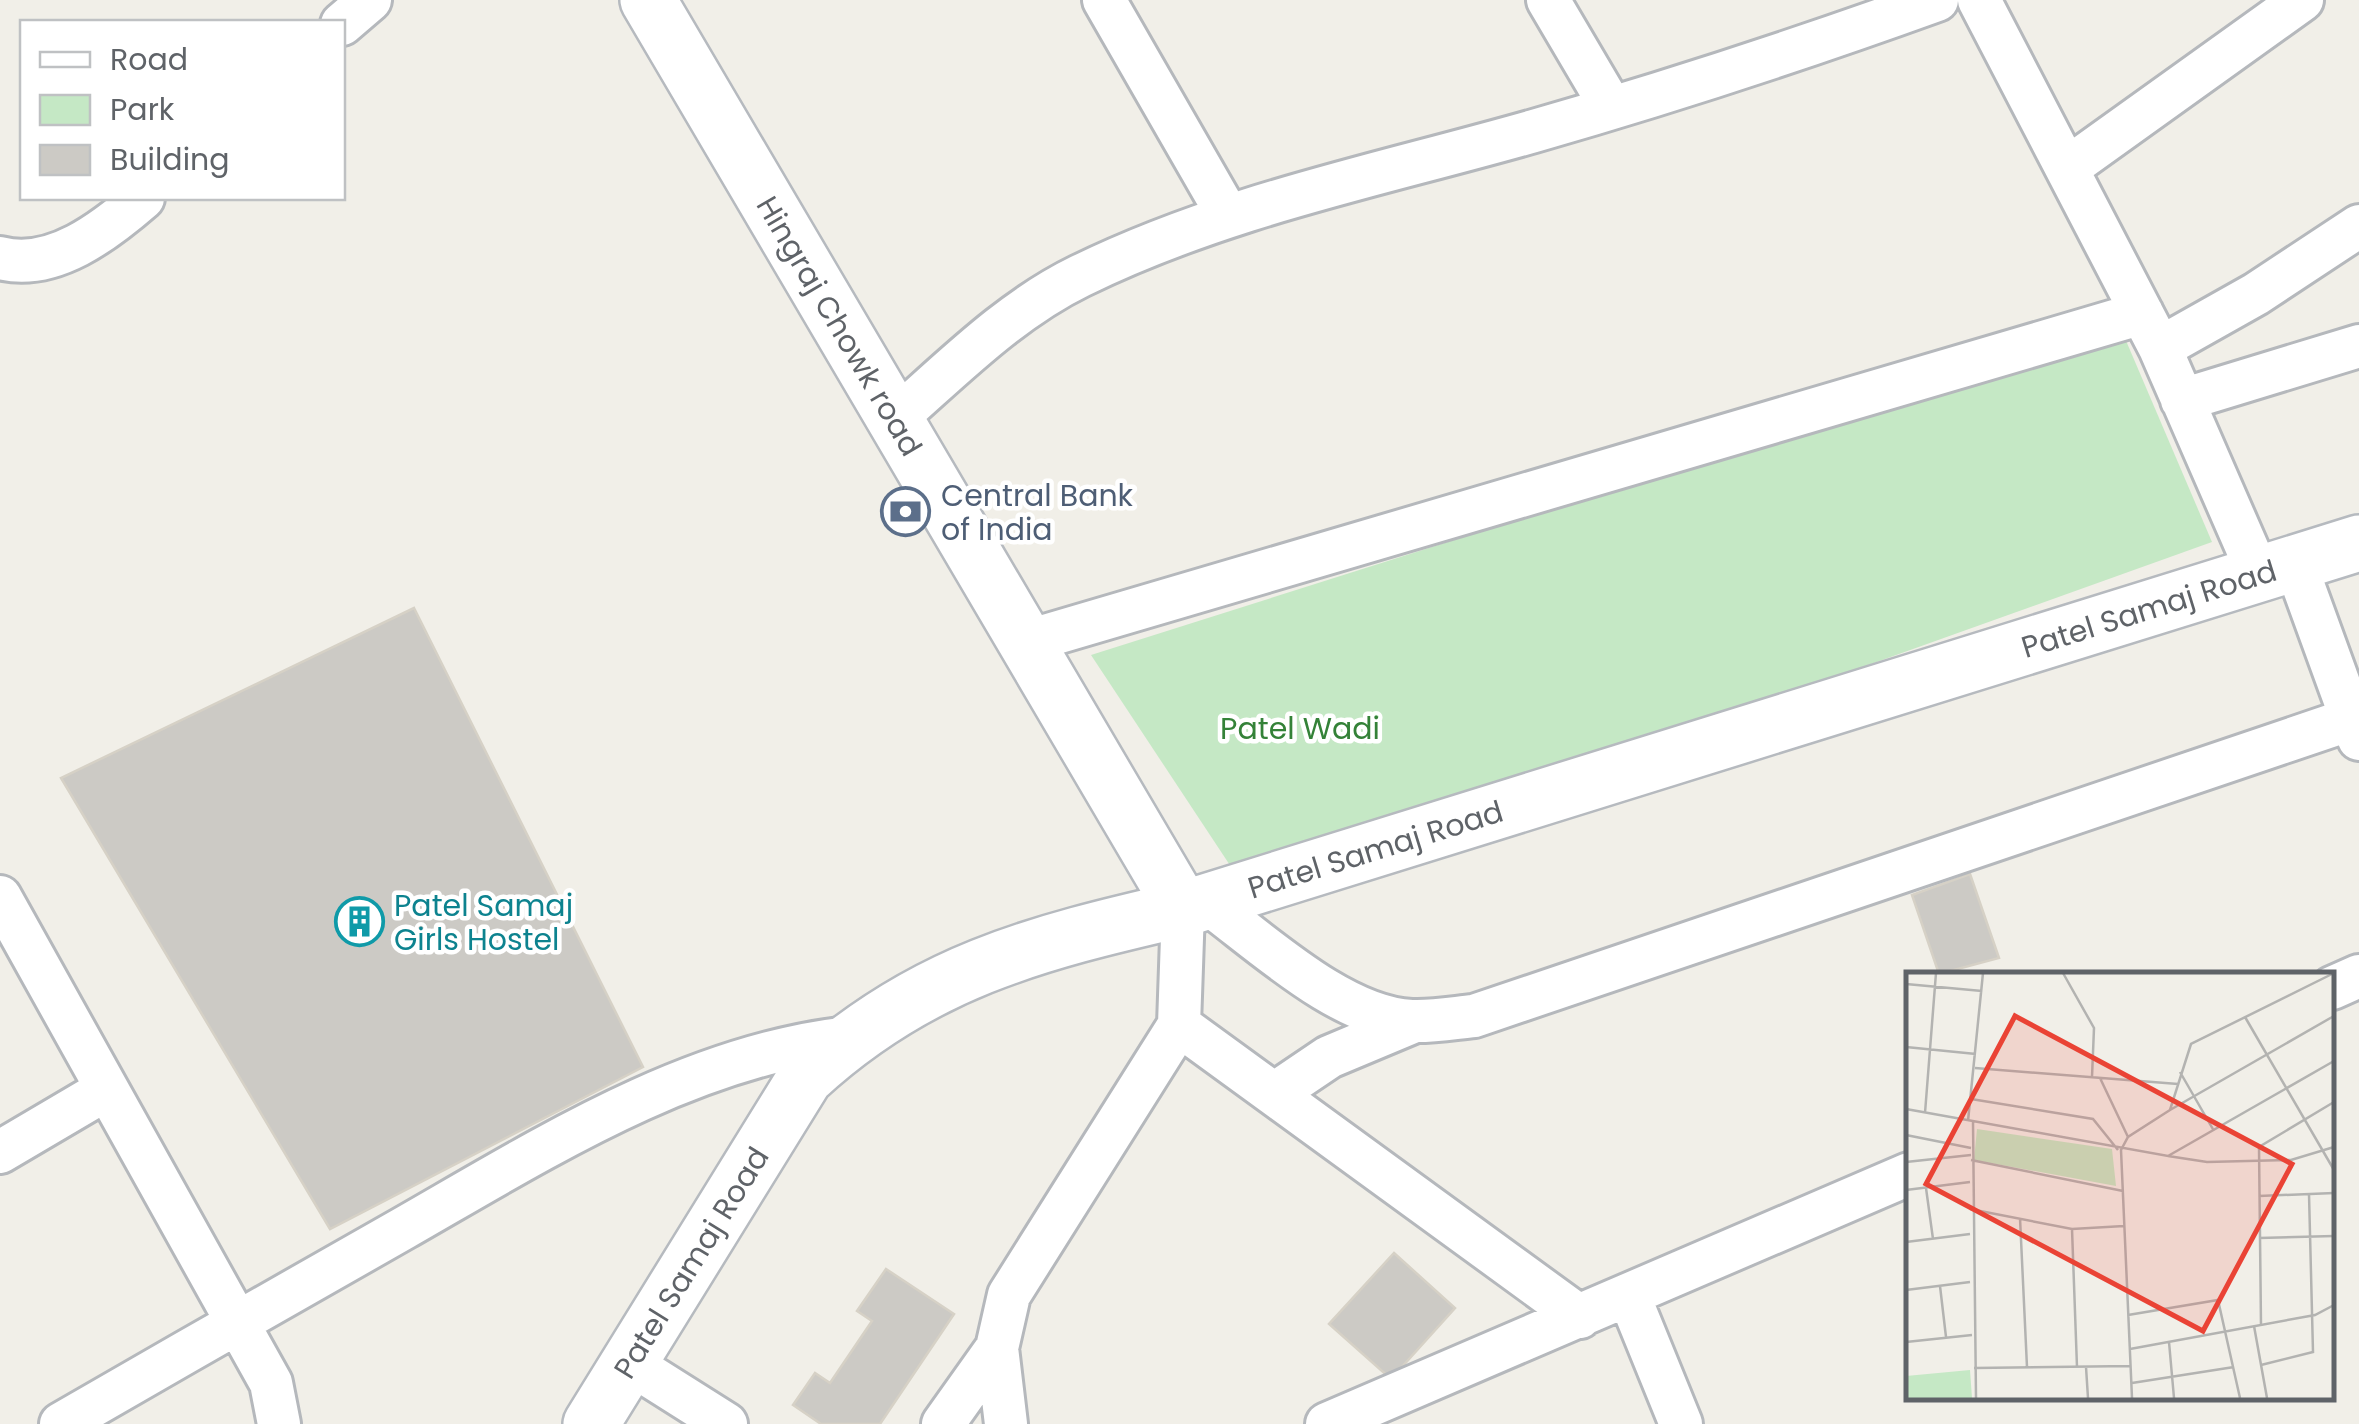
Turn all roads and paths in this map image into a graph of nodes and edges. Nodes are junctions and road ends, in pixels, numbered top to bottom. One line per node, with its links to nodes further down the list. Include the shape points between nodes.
1 (370, 0): 8 (street)
2 (648, 0): 18 (street, Hingraj Chowk road)
3 (1104, 0): 12 (street)
4 (1548, 0): 9 (street)
5 (1937, 0): 9 (street, via 1759,64)
6 (1979, 0): 10 (street)
7 (2302, 0): 10 (street)
8 (345, 21)
9 (1611, 107): 12 (street)
10 (2068, 167): 15 (street)
11 (141, 200): 14 (street, via 68,251 13,262)
12 (1227, 214): 18 (street, via 1078,277 988,336)
13 (2359, 226): 15 (street, via 2256,294)
14 (0, 258)
15 (2151, 331): 17 (street); 21 (street)
16 (2359, 346): 17 (street)
17 (2182, 400): 20 (street)
18 (895, 419): 21 (street, Hingraj Chowk road)
19 (2359, 543): 20 (street, Patel Samaj Road)
20 (2276, 568): 22 (street); 24 (street, Patel Samaj Road)
21 (1025, 642): 24 (street, Hingraj Chowk road)
22 (2355, 729): 27 (street, via 1474,1016)
23 (0, 896): 30 (street)
24 (1194, 905): 27 (street, via 1354,1004); 28 (street); 29 (street, Patel Samaj Road, via 1015,950 926,991)
25 (2359, 976): 26 (street)
26 (2334, 987)
27 (1416, 1021): 31 (street, via 1329,1057)
28 (1180, 1026): 31 (street); 37 (street, via 1009,1294)
29 (848, 1038): 36 (street, via 793,1044 720,1068 568,1134); 38 (street, Patel Samaj Road, via 805,1078)
30 (107, 1089): 32 (street); 36 (street)
31 (1274, 1094): 35 (street)
32 (0, 1152)
33 (1906, 1175): 34 (street)
34 (1629, 1296): 35 (street); 46 (street)
35 (1580, 1317): 45 (street)
36 (237, 1323): 39 (street); 40 (street, via 272,1383)
37 (997, 1348): 43 (street); 44 (street)
38 (631, 1364): 41 (street, Patel Samaj Road); 42 (street)
39 (60, 1424)
40 (280, 1424)
41 (591, 1424)
42 (726, 1424)
43 (943, 1424)
44 (1006, 1424)
45 (1328, 1424)
46 (1681, 1424)

